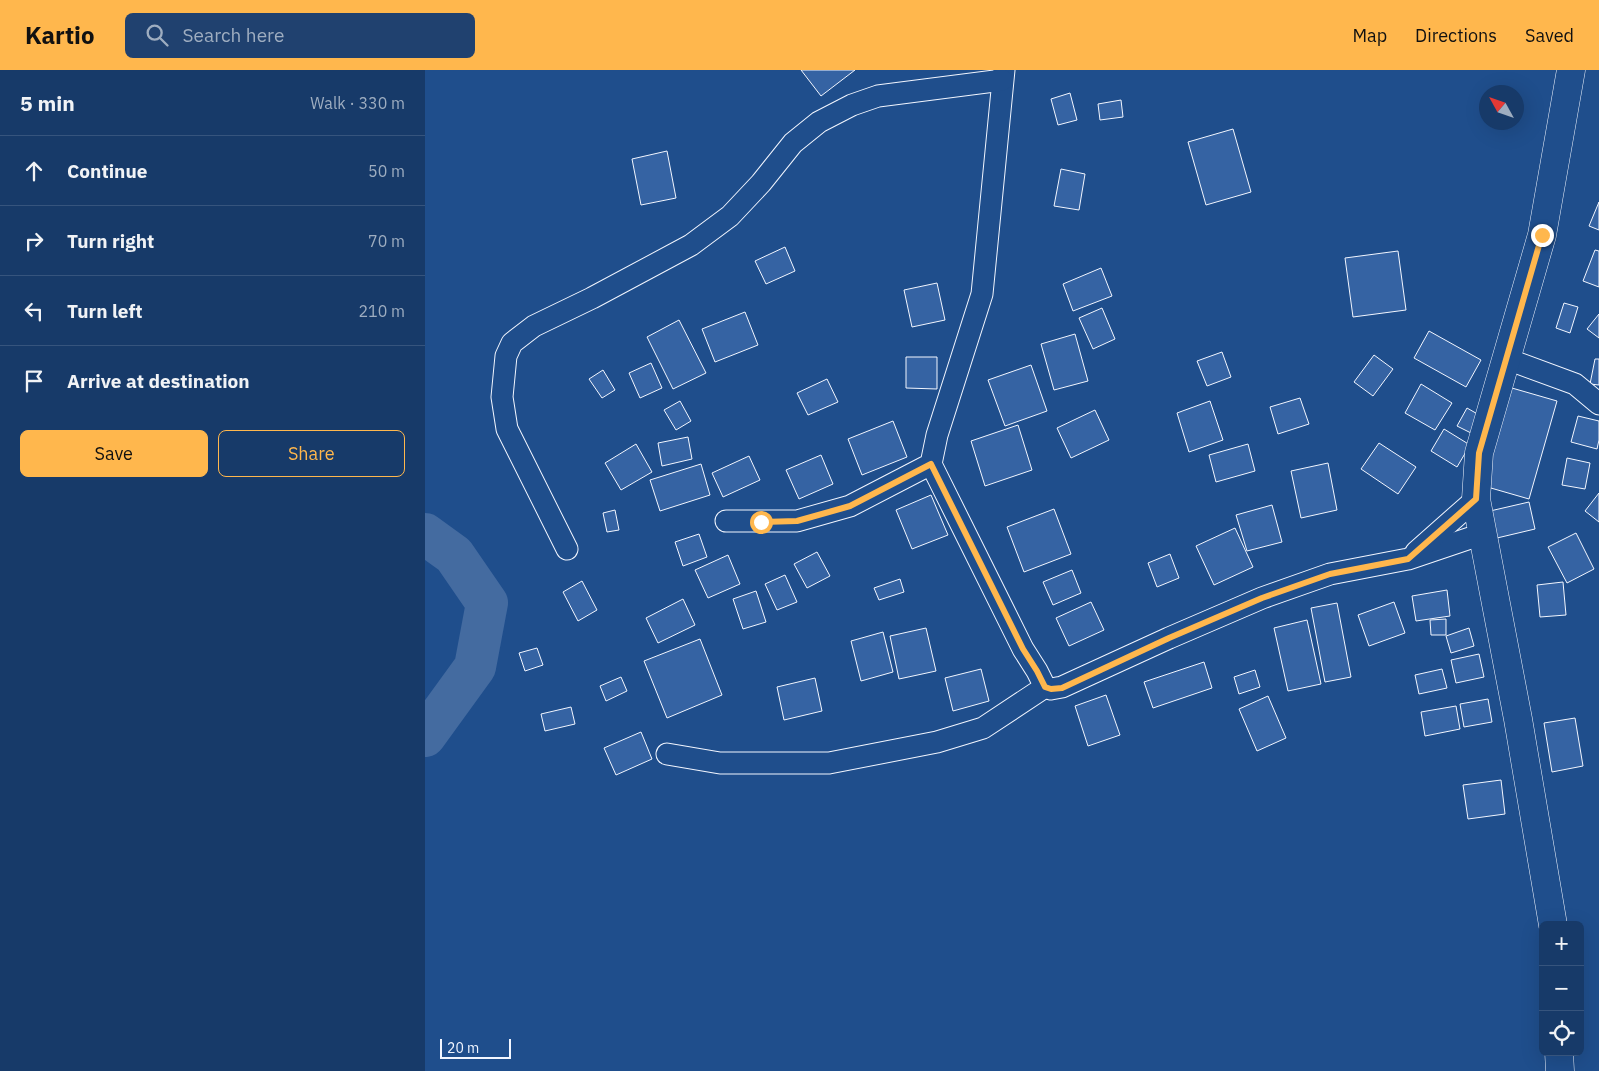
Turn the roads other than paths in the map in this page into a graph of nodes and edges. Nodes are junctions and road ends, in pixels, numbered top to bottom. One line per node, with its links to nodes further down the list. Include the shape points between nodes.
1 (1571, 70): 3 (street, via 1542,235)
2 (1003, 75): 5 (street, via 983,294 937,435); 9 (street, via 879,96 819,122 793,143 729,216 691,245 535,326 512,343 506,356 502,397 507,429)
3 (1507, 358): 4 (street, via 1575,384); 6 (street, via 1479,453)
4 (1599, 404)
5 (931, 464): 7 (street, via 850,506 797,521); 11 (street)
6 (1476, 499): 8 (street); 10 (street)
7 (726, 521)
8 (1482, 534): 10 (street); 13 (street)
9 (567, 549)
10 (1408, 559): 11 (street, via 1330,574 1262,598 1062,688)
11 (1045, 687): 12 (street, via 983,728 937,742 829,763 720,763)
12 (667, 754)
13 (1552, 921)
14 (1559, 1056): 15 (street)
15 (1560, 1071)

